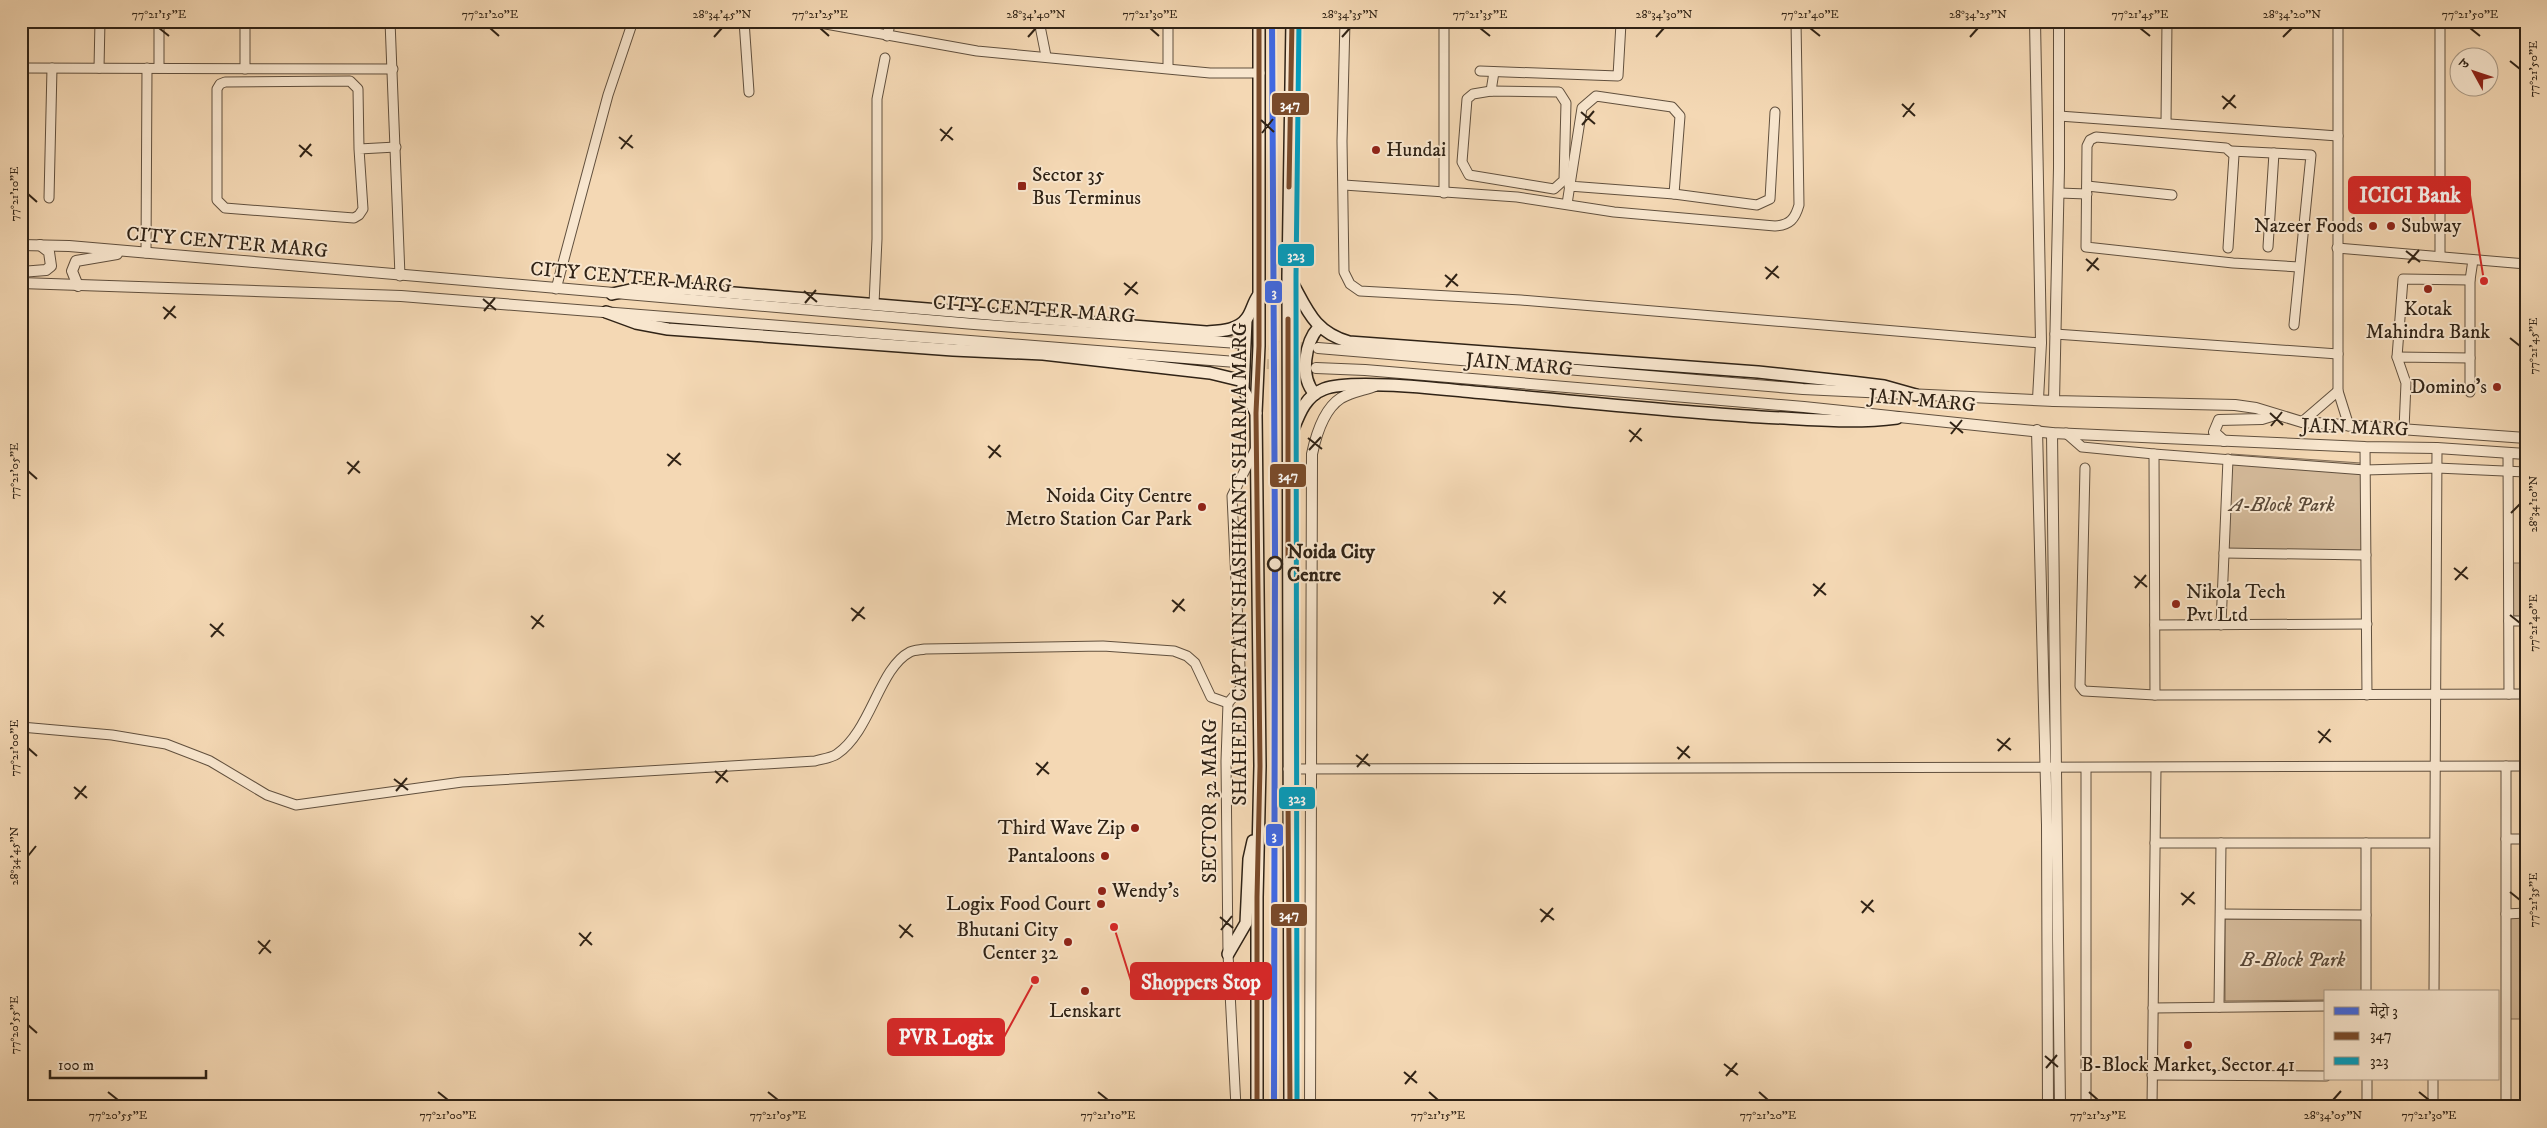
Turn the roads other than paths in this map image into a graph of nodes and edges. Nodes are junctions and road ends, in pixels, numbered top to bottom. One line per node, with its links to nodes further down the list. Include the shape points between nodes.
1 (100, 21): 27 (street)
2 (159, 21): 29 (street)
3 (245, 21): 31 (street)
4 (390, 21): 32 (street)
5 (633, 21): 72 (street, via 608,95)
6 (744, 21): 37 (street)
7 (809, 21): 22 (street)
8 (891, 21): 22 (street)
9 (1168, 21): 30 (street)
10 (1259, 21): 35 (main road, SHAHEED CAPTAIN SHASHIKANT SHARMA MARG)
11 (1292, 21): 68 (main road)
12 (1345, 21): 46 (street)
13 (1444, 21): 49 (street)
14 (1619, 21): 34 (street, via 1618,76)
15 (1796, 21): 54 (street, via 1799,205 1794,219 1788,224 1765,225 1614,212)
16 (2034, 21): 82 (street)
17 (2059, 21): 39 (street)
18 (2167, 21): 40 (street)
19 (2338, 21): 41 (street)
20 (2440, 21): 62 (street)
21 (1041, 22): 23 (street)
22 (887, 36): 23 (street, via 977,51)
23 (1046, 56): 30 (street)
24 (885, 58): 75 (street, via 877,99)
25 (21, 68): 26 (street)
26 (52, 68): 27 (street); 53 (street)
27 (99, 68): 28 (street)
28 (147, 68): 29 (street); 61 (street)
29 (159, 68): 31 (street)
30 (1168, 68): 35 (street, via 1210,73)
31 (245, 69): 32 (street)
32 (393, 69): 42 (street)
33 (1480, 71): 34 (street)
34 (1494, 72): 36 (street)
35 (1260, 73): 74 (main road, SHAHEED CAPTAIN SHASHIKANT SHARMA MARG)
36 (1491, 91): 36 (street, via 1559,92 1566,103 1564,180 1554,188 1469,175 1462,162 1467,99 1473,94)
37 (749, 92)
38 (1775, 112): 51 (street, via 1770,199 1757,205)
39 (2059, 116): 40 (street); 50 (street)
40 (2166, 123): 41 (street)
41 (2338, 136): 59 (street)
42 (396, 147): 43 (street); 67 (street)
43 (359, 149): 43 (street, via 358,89 350,81 225,82 217,89 216,200 225,208 354,218 363,209)
44 (2231, 151): 45 (street); 48 (street, via 2096,137 2087,146); 58 (street, via 2234,155)
45 (2274, 153): 57 (street); 65 (street, via 2311,155)
46 (1344, 185): 49 (street); 82 (street, via 1344,272 1350,284 1360,291 1531,301)
47 (1570, 186): 51 (street); 51 (street, via 1582,108 1596,96 1672,107 1680,116); 54 (street)
48 (2087, 190): 50 (street); 52 (street); 65 (street, via 2086,247)
49 (1444, 193): 54 (street, via 1517,197)
50 (2059, 193): 80 (street)
51 (1674, 194)
52 (2172, 195)
53 (49, 198)
54 (1567, 204)
55 (21, 245): 56 (street, CITY CENTER MARG)
56 (40, 246): 60 (street, CITY CENTER MARG); 66 (street, via 49,252 51,266 46,270)
57 (2268, 246)
58 (2228, 248)
59 (2337, 248): 62 (street); 84 (street)
60 (126, 251): 61 (street, CITY CENTER MARG); 71 (street, via 76,261 72,271)
61 (146, 253): 67 (street, CITY CENTER MARG)
62 (2440, 256): 63 (street)
63 (2473, 260): 64 (street); 69 (street)
64 (2526, 264)
65 (2299, 267): 78 (street)
66 (21, 272)
67 (400, 276): 72 (street, CITY CENTER MARG)
68 (1288, 276): 79 (main road); 107 (main road)
69 (2470, 280): 85 (street, via 2403,279); 86 (street)
70 (21, 282): 71 (street, CITY CENTER MARG)
71 (78, 286): 76 (street, CITY CENTER MARG, via 401,296)
72 (556, 289): 73 (street, CITY CENTER MARG)
73 (612, 294): 75 (main road, via 639,288 686,289); 81 (street, CITY CENTER MARG)
74 (1259, 296): 77 (main road); 97 (main road, SHAHEED CAPTAIN SHASHIKANT SHARMA MARG)
75 (874, 304): 77 (main road, via 1206,332 1226,330)
76 (606, 312): 87 (street, CITY CENTER MARG); 89 (main road, via 636,323 668,329 1043,354 1210,373)
77 (1246, 320): 89 (main road)
78 (2294, 325)
79 (1319, 327): 93 (main road, via 1310,339 1307,354 1307,378); 94 (main road, via 1349,342 1758,372 1884,386)
80 (2055, 334): 84 (street); 96 (street)
81 (1238, 343)
82 (2040, 343): 95 (street)
83 (1318, 348): 94 (street, JAIN MARG, via 1793,389)
84 (2338, 354): 91 (street)
85 (2397, 357): 86 (street); 102 (street, via 2406,383)
86 (2470, 358): 92 (street)
87 (1236, 362)
88 (1316, 368): 99 (street, JAIN MARG, via 1804,407)
89 (1243, 381): 97 (main road, via 1248,401)
90 (1375, 386): 93 (main road, via 1335,386); 99 (main road, via 1421,387 1831,422); 138 (street, via 1348,395 1332,406 1316,437 1312,454)
91 (2338, 391): 100 (street); 101 (street)
92 (2470, 392)
93 (1315, 394): 107 (main road, via 1304,403)
94 (1916, 395): 95 (street, JAIN MARG)
95 (2038, 400): 96 (street, JAIN MARG)
96 (2054, 401): 98 (street, JAIN MARG, via 2236,405)
97 (1256, 413): 109 (main road, SHAHEED CAPTAIN SHASHIKANT SHARMA MARG)
98 (2275, 415): 100 (street, JAIN MARG); 108 (street, via 2262,419 2219,420 2214,432)
99 (1897, 418): 103 (street, JAIN MARG)
100 (2302, 422): 101 (street, JAIN MARG)
101 (2349, 426): 102 (street, JAIN MARG)
102 (2404, 429): 106 (street, JAIN MARG)
103 (2037, 430): 104 (street, JAIN MARG); 139 (street)
104 (2052, 433): 105 (street, JAIN MARG); 140 (street)
105 (2066, 433): 108 (street, JAIN MARG); 113 (street, via 2082,447)
106 (2526, 438)
107 (1288, 440): 143 (main road)
108 (2224, 441): 110 (street, JAIN MARG)
109 (1257, 446): 133 (street, SECTOR 32 MARG, via 1232,496 1242,688); 144 (main road, SHAHEED CAPTAIN SHASHIKANT SHARMA MARG)
110 (2365, 447): 111 (street, JAIN MARG); 118 (street)
111 (2437, 448): 112 (street, JAIN MARG); 117 (street)
112 (2508, 453): 114 (street, JAIN MARG); 119 (street)
113 (2154, 454): 115 (street); 127 (street)
114 (2526, 454)
115 (2228, 459): 118 (street); 121 (street)
116 (2085, 468): 128 (street, via 2080,686 2091,693)
117 (2437, 468): 118 (street); 119 (street); 132 (street)
118 (2366, 470): 122 (street)
119 (2508, 471): 120 (street); 123 (street)
120 (2526, 472)
121 (2224, 553): 122 (street); 125 (street)
122 (2366, 555): 126 (street)
123 (2508, 621): 124 (street); 129 (street)
124 (2526, 621)
125 (2221, 624): 126 (street); 127 (street)
126 (2367, 624): 131 (street)
127 (2155, 625): 128 (street)
128 (2155, 694): 131 (street)
129 (2509, 694): 130 (street); 132 (street)
130 (2526, 694)
131 (2367, 695): 132 (street)
132 (2434, 695): 137 (street)
133 (1228, 703): 134 (street, via 1211,697 1195,663 1174,651 1103,646 925,649 911,652 892,668 849,745 835,756 815,761 462,782 296,805 267,795 210,761 166,744 112,735); 155 (street, SECTOR 32 MARG)
134 (21, 727)
135 (2506, 766): 136 (street); 137 (street); 145 (street)
136 (2526, 766)
137 (2434, 767): 142 (street); 150 (street)
138 (1312, 768): 139 (street); 143 (street); 170 (street)
139 (2046, 768): 140 (street); 171 (street)
140 (2057, 768): 141 (street); 172 (street)
141 (2086, 768): 142 (street); 173 (street)
142 (2156, 768): 147 (street)
143 (1288, 769): 169 (main road)
144 (1258, 834): 155 (main road, via 1249,859 1246,923); 161 (main road, SHAHEED CAPTAIN SHASHIKANT SHARMA MARG)
145 (2506, 839): 146 (street); 153 (street)
146 (2526, 839)
147 (2155, 843): 148 (street); 160 (street)
148 (2221, 843): 149 (street); 152 (street)
149 (2366, 843): 150 (street); 154 (street)
150 (2434, 843): 157 (street)
151 (2526, 913): 153 (street)
152 (2220, 914): 154 (street); 159 (street)
153 (2506, 914): 177 (street)
154 (2366, 915): 156 (street)
155 (1228, 954): 166 (street, SECTOR 32 MARG)
156 (2366, 990)
157 (2434, 990)
158 (2324, 1006): 159 (street)
159 (2219, 1007): 160 (street)
160 (2153, 1008): 162 (street)
161 (1257, 1074): 167 (main road); 168 (main road, SHAHEED CAPTAIN SHASHIKANT SHARMA MARG)
162 (2152, 1075): 163 (street); 174 (street)
163 (2324, 1076)
164 (2367, 1080): 175 (street)
165 (2433, 1080): 176 (street)
166 (1236, 1107)
167 (1248, 1107)
168 (1257, 1107)
169 (1290, 1107)
170 (1310, 1107)
171 (2048, 1107)
172 (2060, 1107)
173 (2086, 1107)
174 (2152, 1107)
175 (2367, 1107)
176 (2433, 1107)
177 (2506, 1107)

